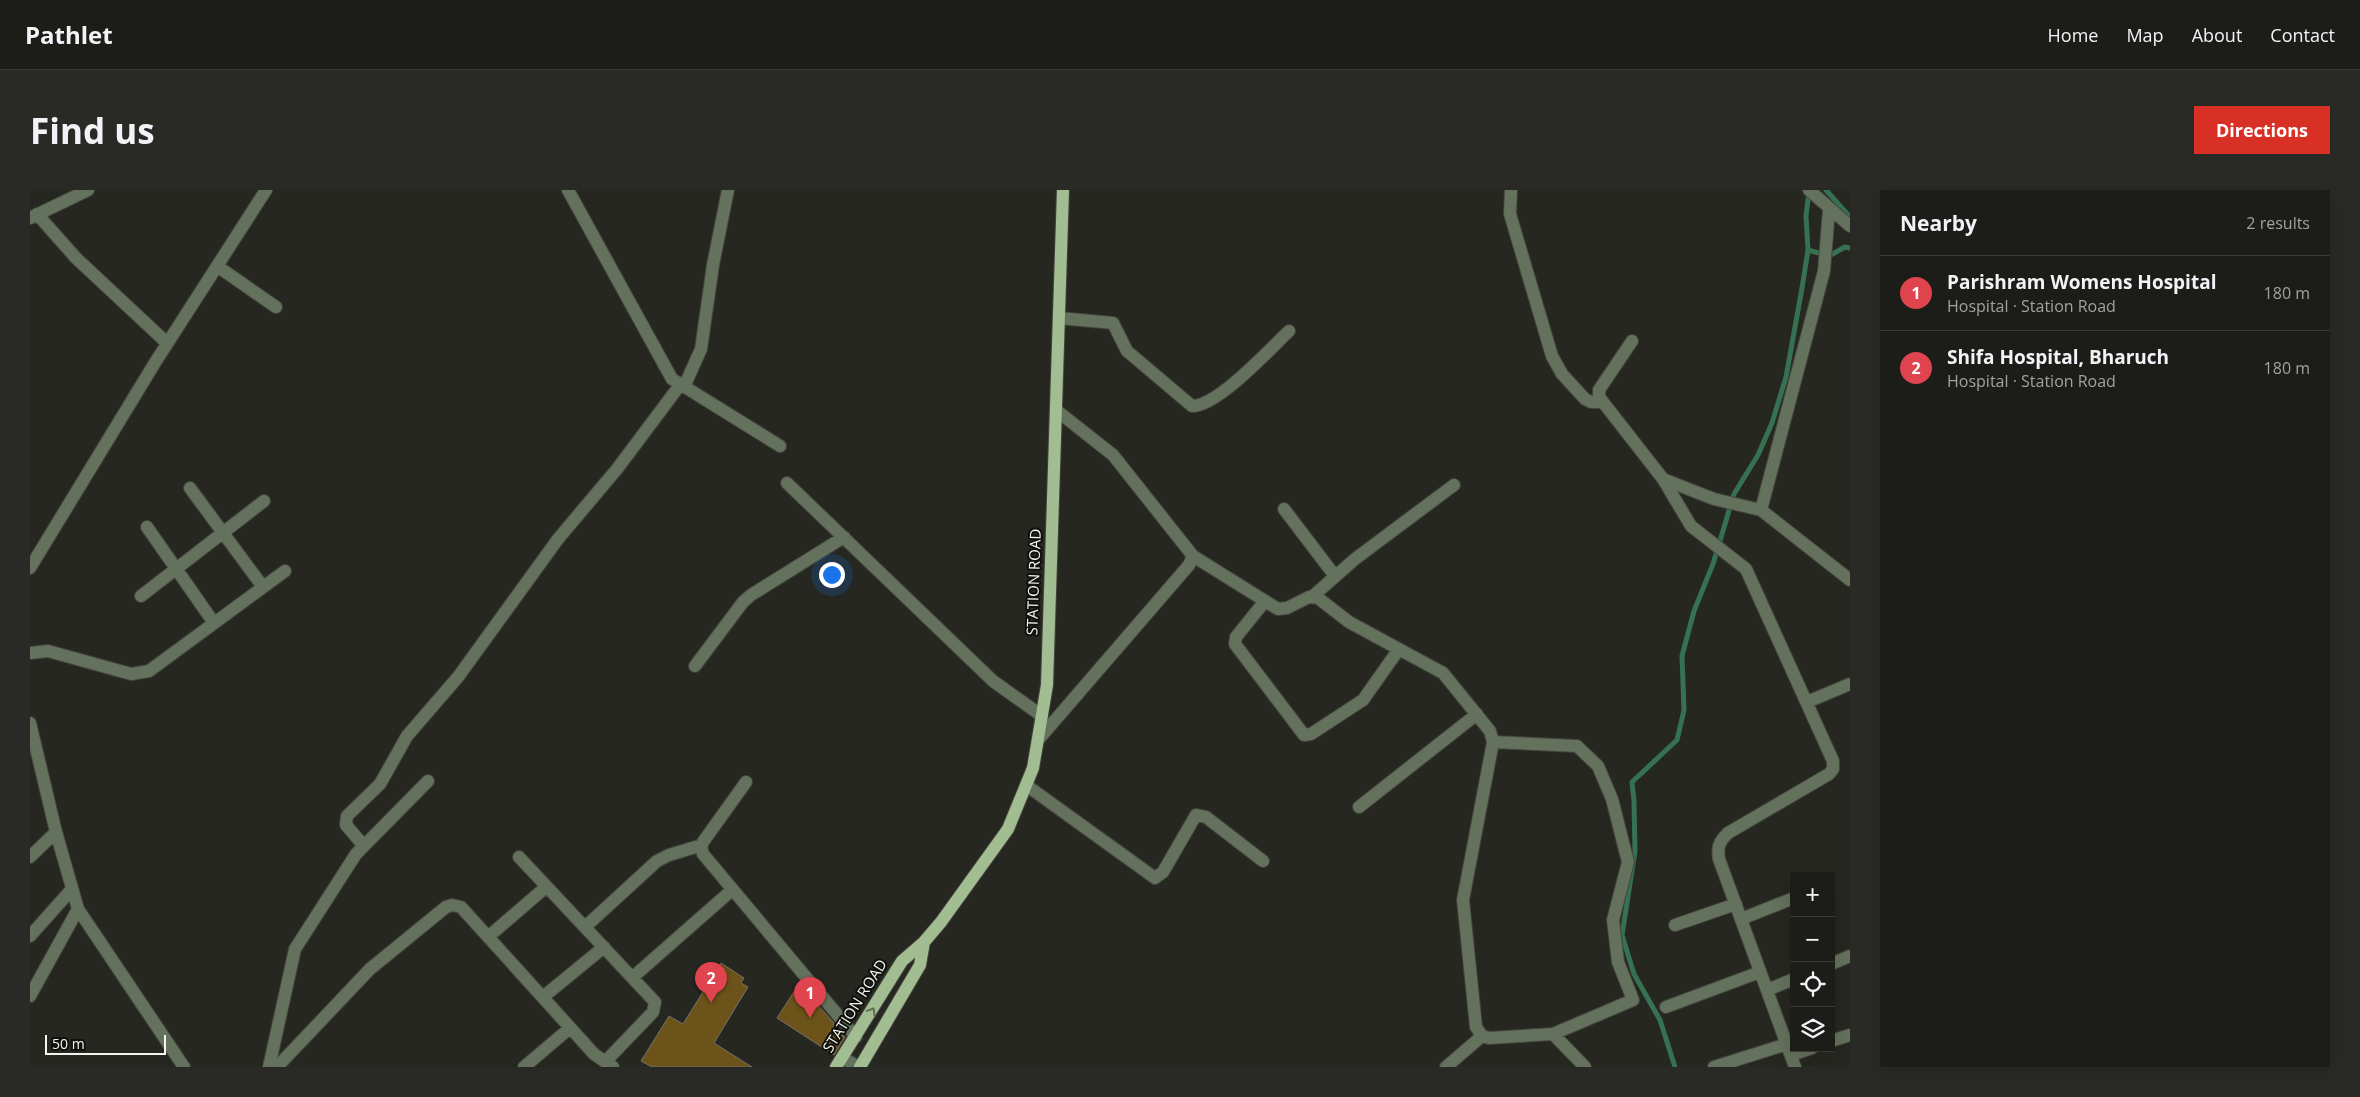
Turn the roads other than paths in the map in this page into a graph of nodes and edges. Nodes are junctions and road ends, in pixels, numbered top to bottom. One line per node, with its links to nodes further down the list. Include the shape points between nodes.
1 (88, 190): 9 (street)
2 (266, 190): 11 (street)
3 (568, 190): 17 (street, via 669,375)
4 (728, 190): 17 (street, via 712,265 701,349)
5 (1063, 190): 13 (main road, STATION ROAD)
6 (1510, 190): 18 (street, via 1510,214 1552,356 1562,374 1585,400)
7 (1809, 190): 8 (street)
8 (1829, 210): 10 (street); 27 (street, via 1824,271)
9 (34, 216): 16 (street)
10 (1850, 226)
11 (217, 266): 12 (street); 16 (street)
12 (276, 307)
13 (1059, 318): 14 (street, via 1113,324 1127,352 1192,406 1205,404 1234,383); 19 (main road, STATION ROAD)
14 (1290, 331)
15 (1632, 341): 18 (street, via 1599,390)
16 (167, 343): 32 (street)
17 (683, 387): 20 (street); 58 (street, via 558,539 458,677 407,736 380,784 347,816 346,825)
18 (1602, 402): 21 (street)
19 (1056, 410): 31 (street, via 1113,455); 48 (main road, STATION ROAD, via 1047,685)
20 (780, 446)
21 (1663, 479): 27 (street, via 1714,500); 46 (street, via 1692,526 1738,560 1750,574)
22 (787, 482): 30 (street)
23 (1454, 485): 35 (street)
24 (190, 488): 29 (street)
25 (264, 501): 29 (street)
26 (1284, 509): 35 (street)
27 (1761, 510): 36 (street)
28 (147, 527): 33 (street)
29 (222, 534): 33 (street); 37 (street)
30 (844, 537): 44 (street, via 752,594); 48 (street, via 993,681)
31 (1193, 556): 40 (street); 50 (street, via 1189,565)
32 (30, 568)
33 (176, 569): 38 (street); 41 (street)
34 (285, 571): 37 (street)
35 (1335, 576): 39 (street)
36 (1850, 580)
37 (263, 587): 41 (street)
38 (141, 596)
39 (1313, 596): 40 (street, via 1284,609); 42 (street, via 1349,622)
40 (1265, 601): 42 (street, via 1236,637 1235,644 1304,734 1311,734 1363,700)
41 (214, 623): 43 (street, via 149,671 140,674 48,651)
42 (1399, 649): 47 (street, via 1443,673)
43 (30, 653)
44 (696, 666)
45 (1850, 684): 46 (street)
46 (1807, 702): 66 (street, via 1833,761 1833,769 1720,840 1720,859)
47 (1477, 714): 51 (street, via 1490,731); 55 (street)
48 (1042, 716): 50 (main road, STATION ROAD)
49 (30, 723): 56 (street)
50 (1038, 740): 54 (main road, STATION ROAD)
51 (1493, 742): 85 (street, via 1578,746 1598,766 1612,799 1628,862 1613,920 1618,962 1633,1000); 87 (street, via 1463,900 1476,1027)
52 (428, 781): 58 (street)
53 (746, 782): 57 (street)
54 (1026, 785): 61 (street, via 1155,878 1163,872 1196,815 1206,818); 73 (main road, STATION ROAD, via 1008,829)
55 (1359, 807)
56 (56, 832): 59 (street); 63 (street)
57 (702, 845): 64 (street, via 706,860); 70 (street, via 668,855 657,862)
58 (364, 846): 94 (street, via 295,949)
59 (30, 857)
60 (519, 857): 62 (street)
61 (1264, 861)
62 (546, 887): 70 (street); 72 (street)
63 (72, 888): 67 (street); 71 (street)
64 (732, 890): 78 (street); 88 (street)
65 (1790, 900): 68 (street)
66 (1736, 904): 68 (street); 69 (street)
67 (78, 909): 81 (street); 93 (street)
68 (1742, 920): 77 (street)
69 (1675, 925)
70 (585, 927): 74 (street)
71 (30, 936)
72 (488, 937): 82 (street); 95 (street, via 461,907 446,907 370,969)
73 (924, 942): 88 (main road, STATION ROAD, one-way to 73, via 902,960); 97 (main road, STATION ROAD, via 920,965)
74 (604, 947): 78 (street); 82 (street)
75 (1850, 956): 76 (street)
76 (1835, 962)
77 (1760, 972): 80 (street); 83 (street)
78 (633, 977): 92 (street, via 653,999 655,1007)
79 (1790, 981): 80 (street)
80 (1767, 990): 90 (street)
81 (30, 996)
82 (542, 997): 84 (street)
83 (1666, 1007)
84 (570, 1028): 92 (street); 96 (street)
85 (1552, 1034): 87 (street); 99 (street)
86 (1850, 1035): 89 (street)
87 (1482, 1036): 98 (street)
88 (856, 1037): 91 (main road, STATION ROAD)
89 (1835, 1040)
90 (1791, 1055): 100 (street)
91 (839, 1063): 97 (street)
92 (609, 1065)
93 (184, 1067)
94 (269, 1067)
95 (277, 1067)
96 (524, 1067)
97 (860, 1067)
98 (1446, 1067)
99 (1585, 1067)
100 (1714, 1067)

